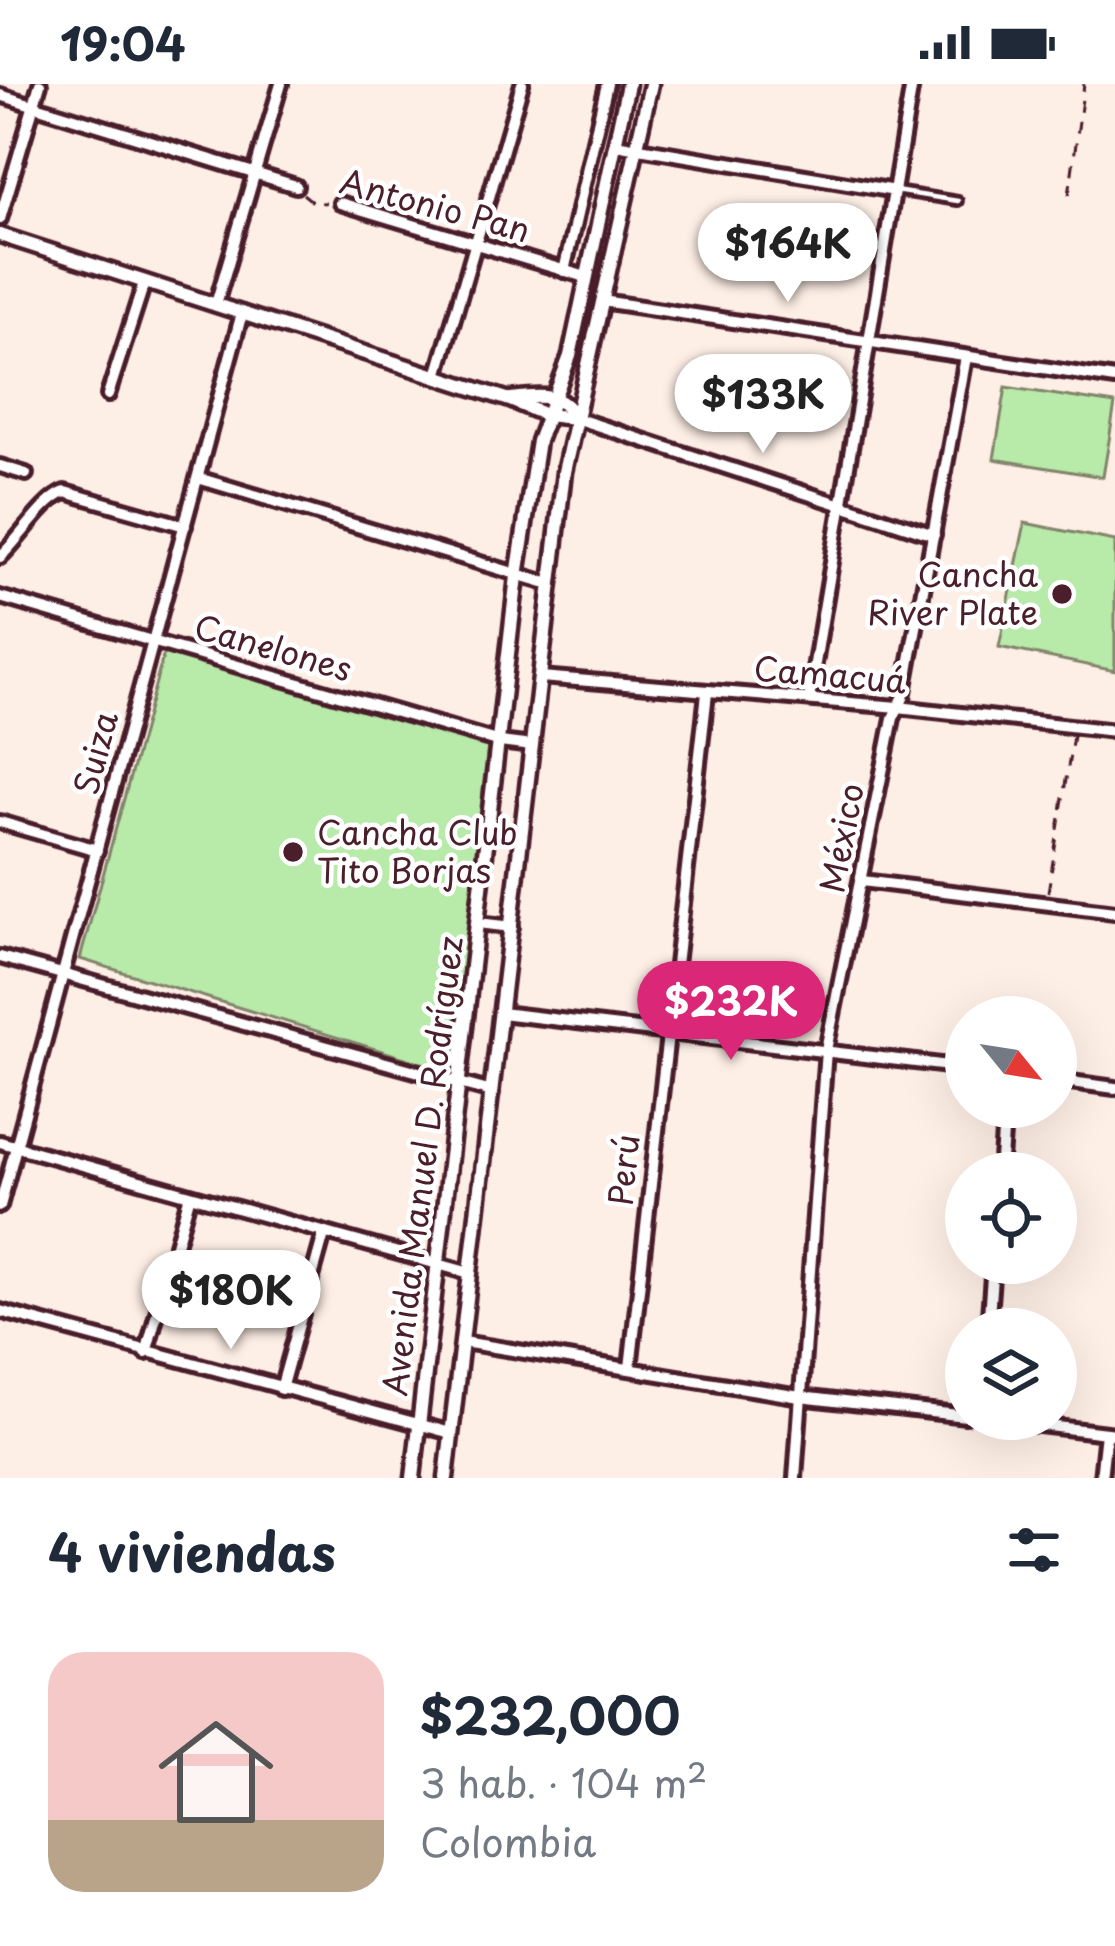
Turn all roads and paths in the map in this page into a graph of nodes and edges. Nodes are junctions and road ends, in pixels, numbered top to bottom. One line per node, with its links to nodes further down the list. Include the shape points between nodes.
1 (40, 84): 10 (street)
2 (281, 84): 13 (street)
3 (521, 84): 21 (street)
4 (607, 84): 22 (street)
5 (628, 84): 11 (street, Avenida Manuel D. Rodríguez)
6 (651, 84): 12 (street, Avenida Manuel D. Rodríguez)
7 (912, 84): 15 (street)
8 (1084, 84): 16 (path)
9 (0, 95): 10 (street, Antonio Pan)
10 (33, 105): 13 (street, Antonio Pan); 19 (street)
11 (615, 143): 12 (street); 23 (street, Avenida Manuel D. Rodríguez)
12 (636, 148): 15 (street); 25 (street, Avenida Manuel D. Rodríguez)
13 (255, 173): 14 (street, Antonio Pan); 26 (street)
14 (296, 186): 18 (path, Antonio Pan, via 313,202)
15 (895, 191): 17 (lane); 28 (street)
16 (1069, 195)
17 (958, 201)
18 (340, 203): 21 (street, Antonio Pan)
19 (0, 219)
20 (0, 235): 24 (street)
21 (476, 242): 22 (street, Antonio Pan); 30 (street)
22 (564, 271): 23 (street, Antonio Pan)
23 (586, 278): 33 (street, Avenida Manuel D. Rodríguez, via 571,356)
24 (144, 283): 26 (street); 32 (street)
25 (602, 301): 28 (street); 36 (street, Avenida Manuel D. Rodríguez)
26 (216, 304): 27 (street)
27 (242, 313): 30 (street); 39 (street, Suiza)
28 (868, 341): 29 (street); 40 (street)
29 (966, 357): 31 (street); 42 (street, México)
30 (437, 376): 34 (street)
31 (1115, 379)
32 (108, 395)
33 (552, 398): 34 (street); 35 (street, Avenida Manuel D. Rodríguez); 36 (street)
34 (510, 400): 35 (street)
35 (546, 415): 36 (street); 44 (street, Avenida Manuel D. Rodríguez)
36 (575, 418): 40 (street); 45 (street, Avenida Manuel D. Rodríguez)
37 (0, 466): 38 (street)
38 (26, 475)
39 (198, 478): 41 (street, Suiza); 44 (street)
40 (838, 504): 42 (street); 50 (street)
41 (184, 526): 43 (street, via 65,492 51,497); 47 (street, Suiza)
42 (934, 535): 51 (street, México)
43 (0, 557)
44 (518, 576): 45 (street); 54 (street, Avenida Manuel D. Rodríguez)
45 (550, 584): 48 (street, Avenida Manuel D. Rodríguez)
46 (0, 597): 47 (street, Canelones)
47 (154, 642): 54 (street, Canelones); 57 (street, Suiza)
48 (541, 677): 49 (street, Camacuá); 55 (street, Avenida Manuel D. Rodríguez)
49 (707, 693): 50 (street, Camacuá); 66 (street, Perú)
50 (809, 699): 51 (street, Camacuá)
51 (898, 707): 52 (street, Camacuá); 58 (street, México)
52 (1075, 728): 53 (street, Camacuá); 59 (path)
53 (1115, 731)
54 (500, 742): 55 (street, Canelones); 61 (street, Avenida Manuel D. Rodríguez)
55 (532, 746): 62 (street, Avenida Manuel D. Rodríguez)
56 (0, 822): 57 (street)
57 (97, 850): 64 (street, Suiza)
58 (862, 880): 59 (street); 67 (street, México)
59 (1046, 904): 60 (street)
60 (1115, 912)
61 (478, 923): 62 (street); 69 (street, Avenida Manuel D. Rodríguez)
62 (512, 927): 65 (street, Avenida Manuel D. Rodríguez)
63 (0, 957): 64 (street)
64 (63, 975): 69 (street); 74 (street, Suiza)
65 (501, 1013): 66 (street); 72 (street, Avenida Manuel D. Rodríguez)
66 (667, 1033): 67 (street); 83 (street, Perú)
67 (826, 1050): 68 (street); 85 (street, México)
68 (945, 1065)
69 (460, 1083): 72 (street); 78 (street, Avenida Manuel D. Rodríguez)
70 (1077, 1083): 71 (street)
71 (1115, 1088)
72 (492, 1092): 79 (street, Avenida Manuel D. Rodríguez)
73 (0, 1142): 74 (street)
74 (16, 1147): 75 (street); 76 (street, Suiza)
75 (189, 1198): 77 (street); 82 (street)
76 (0, 1207)
77 (324, 1234): 78 (street); 84 (street)
78 (439, 1266): 79 (street); 87 (street, Avenida Manuel D. Rodríguez)
79 (470, 1274): 81 (street, Avenida Manuel D. Rodríguez)
80 (0, 1311): 82 (street)
81 (463, 1342): 83 (street); 89 (street, Avenida Manuel D. Rodríguez)
82 (146, 1353): 84 (street)
83 (629, 1368): 85 (street)
84 (281, 1389): 87 (street)
85 (800, 1397): 86 (street); 93 (street, México)
86 (945, 1414)
87 (420, 1426): 89 (street); 91 (street, Avenida Manuel D. Rodríguez)
88 (1077, 1429): 90 (street)
89 (451, 1433): 92 (street, Avenida Manuel D. Rodríguez)
90 (1111, 1433): 94 (street)
91 (413, 1478)
92 (446, 1478)
93 (795, 1478)
94 (1101, 1478)

